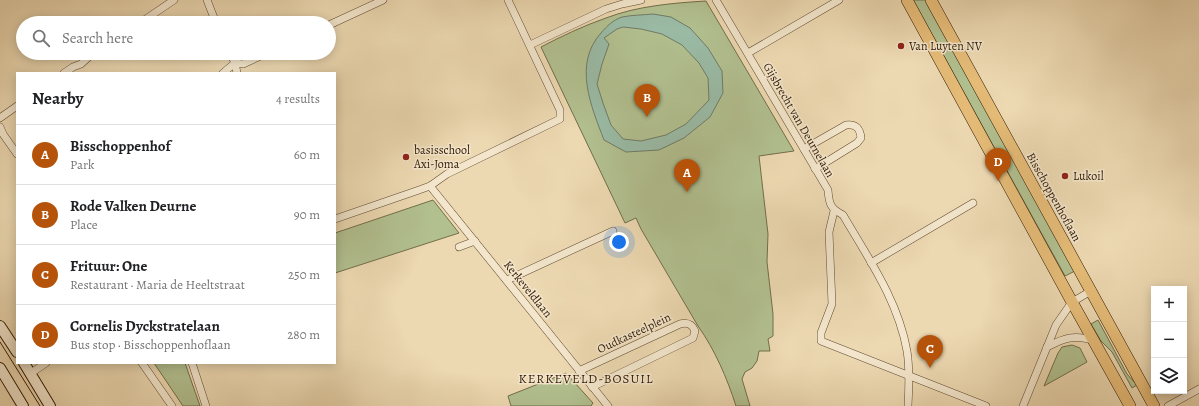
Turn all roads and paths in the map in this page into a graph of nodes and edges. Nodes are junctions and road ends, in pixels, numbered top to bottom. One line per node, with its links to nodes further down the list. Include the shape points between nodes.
1 (174, 0): 10 (street)
2 (207, 0): 11 (street)
3 (383, 0): 12 (street)
4 (508, 0): 13 (street)
5 (641, 0): 13 (street, via 606,9)
6 (716, 0): 14 (street, Gijsbrecht van Deurnelaan)
7 (839, 0): 14 (street)
8 (907, 0): 38 (main road)
9 (931, 0): 37 (main road, Bisschoppenhoflaan)
10 (150, 16)
11 (213, 16)
12 (336, 22)
13 (530, 45): 28 (street, via 560,110 560,119 447,174)
14 (748, 53): 25 (street, Gijsbrecht van Deurnelaan)
15 (85, 60): 19 (street)
16 (234, 60): 18 (street)
17 (252, 60): 18 (street, via 243,64)
18 (235, 63): 20 (street); 21 (street)
19 (66, 72)
20 (224, 72)
21 (237, 72)
22 (16, 107): 23 (street)
23 (0, 118)
24 (0, 128): 26 (street)
25 (804, 149): 27 (street, Gijsbrecht van Deurnelaan); 27 (street, via 846,125 852,124 860,131 861,138 857,143)
26 (16, 153)
27 (816, 168): 30 (street, Gijsbrecht van Deurnelaan, via 828,190)
28 (430, 186): 31 (street); 33 (street, Kerkeveldlaan)
29 (973, 203): 35 (street)
30 (834, 210): 35 (street, Gijsbrecht van Deurnelaan, via 843,215); 50 (street, via 829,232 832,304 820,333 821,341)
31 (336, 219)
32 (613, 231): 36 (street)
33 (475, 241): 34 (street); 36 (street, Kerkeveldlaan)
34 (459, 247)
35 (871, 263): 50 (street, Gijsbrecht van Deurnelaan, via 887,290 902,328)
36 (507, 280): 48 (street, Kerkeveldlaan)
37 (1091, 291): 38 (street); 62 (main road, Bisschoppenhoflaan)
38 (1072, 302): 40 (main road); 41 (street, via 1056,325)
39 (0, 326): 42 (street)
40 (1094, 341): 41 (street, via 1072,337); 61 (main road)
41 (1047, 347): 60 (street)
42 (16, 350)
43 (25, 364): 49 (street)
44 (44, 364): 49 (street)
45 (143, 364): 56 (street)
46 (192, 364): 57 (street)
47 (0, 368): 54 (street)
48 (579, 371): 51 (street, Kerkeveldlaan); 51 (street, Oudkasteelplein, via 680,324 687,322 692,325 695,331 693,338)
49 (31, 373): 55 (street)
50 (909, 375): 58 (street, Gijsbrecht van Deurnelaan); 59 (street)
51 (592, 387): 53 (street, Kerkeveldlaan)
52 (1199, 389): 63 (street)
53 (607, 405)
54 (24, 406)
55 (50, 406)
56 (172, 406)
57 (206, 406)
58 (908, 406)
59 (986, 406)
60 (1023, 406)
61 (1130, 406)
62 (1154, 406)
63 (1168, 406)

